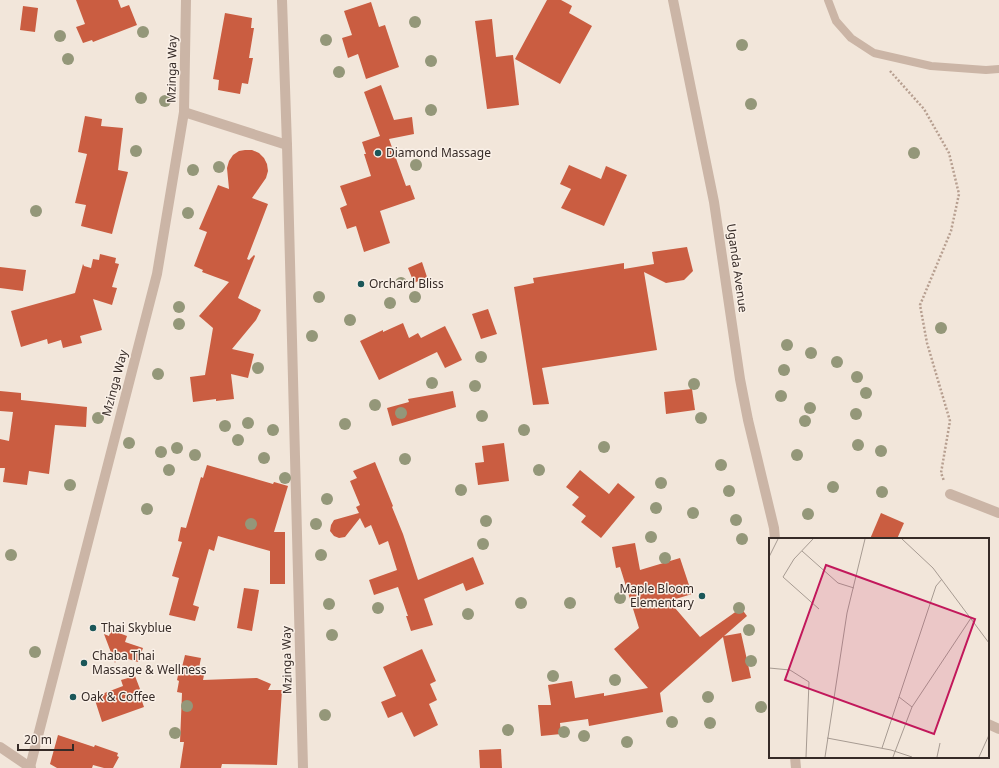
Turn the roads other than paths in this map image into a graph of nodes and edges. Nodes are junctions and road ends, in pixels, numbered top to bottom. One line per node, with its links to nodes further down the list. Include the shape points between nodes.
1 (186, 0): 6 (street, Mzinga Way)
2 (282, 0): 7 (street, Mzinga Way)
3 (673, 0): 10 (street, Uganda Avenue, via 714,202 740,380)
4 (828, 0): 5 (lane, via 836,21 846,33 874,53 930,66)
5 (999, 69)
6 (184, 112): 7 (street); 15 (street, Mzinga Way, via 157,274)
7 (287, 145): 16 (street, Mzinga Way)
8 (950, 494): 9 (street)
9 (999, 513)
10 (775, 538)
11 (989, 724): 12 (street)
12 (999, 729)
13 (0, 747): 15 (street)
14 (795, 758): 17 (street)
15 (30, 768)
16 (303, 768)
17 (796, 768)

